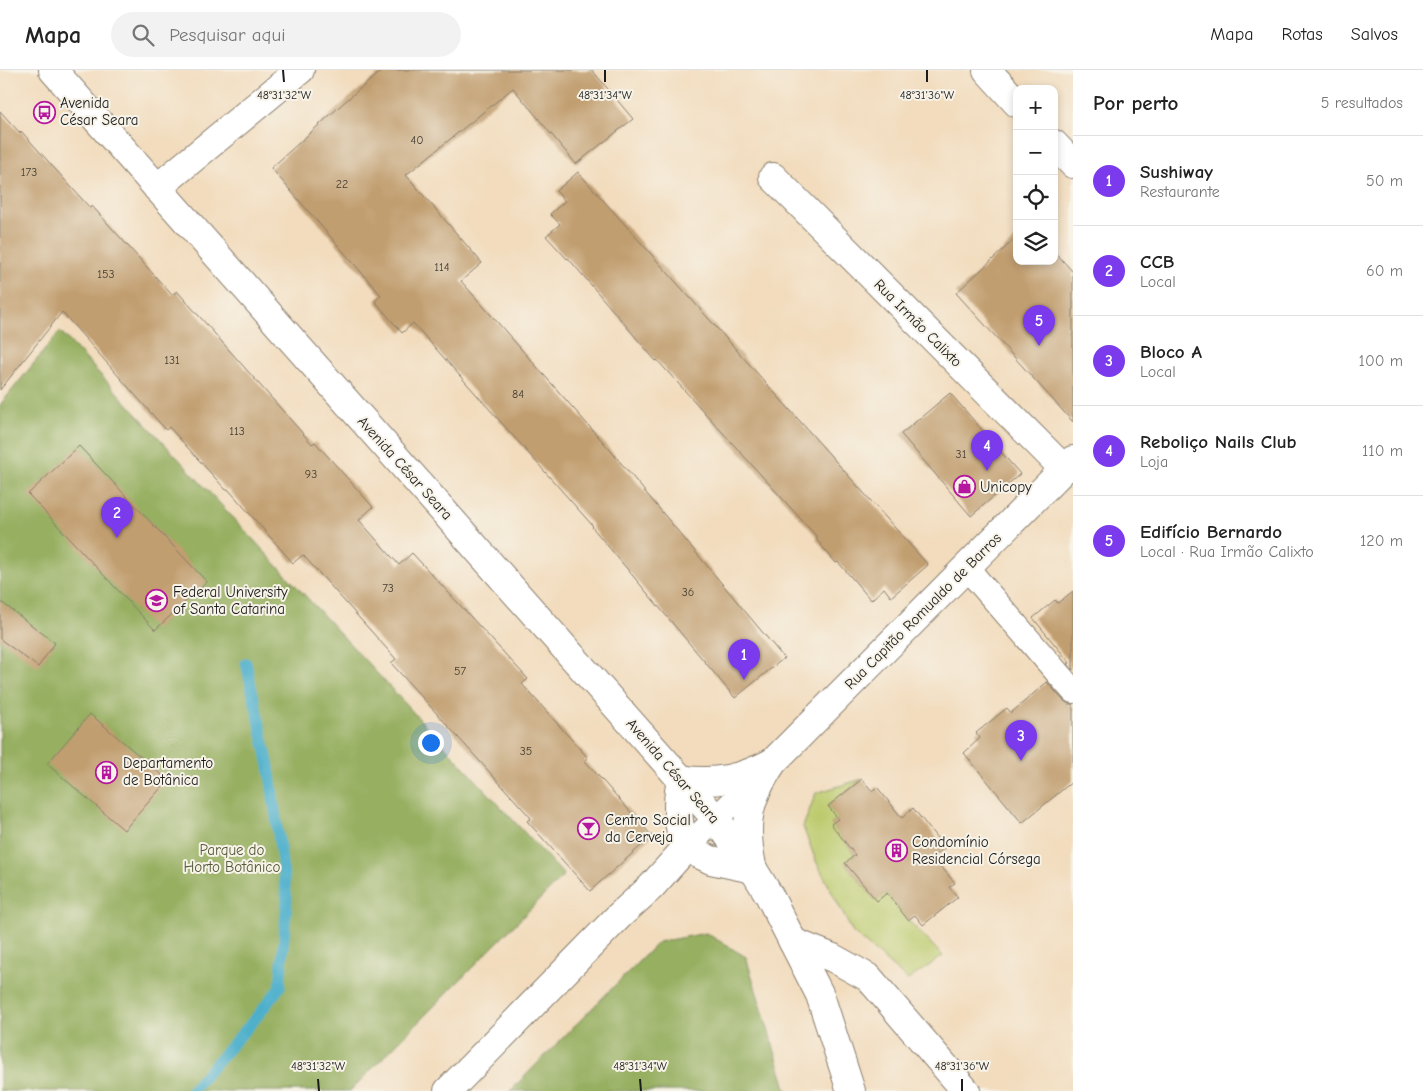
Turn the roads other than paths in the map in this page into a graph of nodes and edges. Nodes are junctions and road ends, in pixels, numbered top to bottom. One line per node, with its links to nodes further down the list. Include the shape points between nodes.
1 (53, 70): 8 (main road, Avenida César Seara)
2 (300, 70): 8 (main road)
3 (987, 70): 4 (main road)
4 (1013, 99)
5 (1058, 148): 6 (main road)
6 (1073, 164)
7 (772, 177): 9 (main road, Rua Irmão Calixto)
8 (157, 188): 13 (main road, Avenida César Seara)
9 (1069, 464): 10 (main road, Rua Capitão Romualdo de Barros)
10 (966, 567): 11 (lane); 12 (main road, Rua Capitão Romualdo de Barros)
11 (1073, 691)
12 (773, 762): 13 (main road, Rua Capitão Romualdo de Barros, via 749,774 722,781); 14 (lane); 16 (main road, Rua Capitão Romualdo de Barros, via 761,780 748,822 747,844)
13 (681, 780): 14 (main road, Avenida César Seara); 15 (main road, via 678,822)
14 (716, 819): 15 (lane); 16 (main road, Avenida César Seara)
15 (686, 848): 16 (main road, via 711,860); 18 (main road)
16 (753, 869): 17 (main road)
17 (793, 942): 19 (main road, via 820,995); 20 (main road, via 833,958 869,978)
18 (448, 1091)
19 (850, 1091)
20 (966, 1091)

